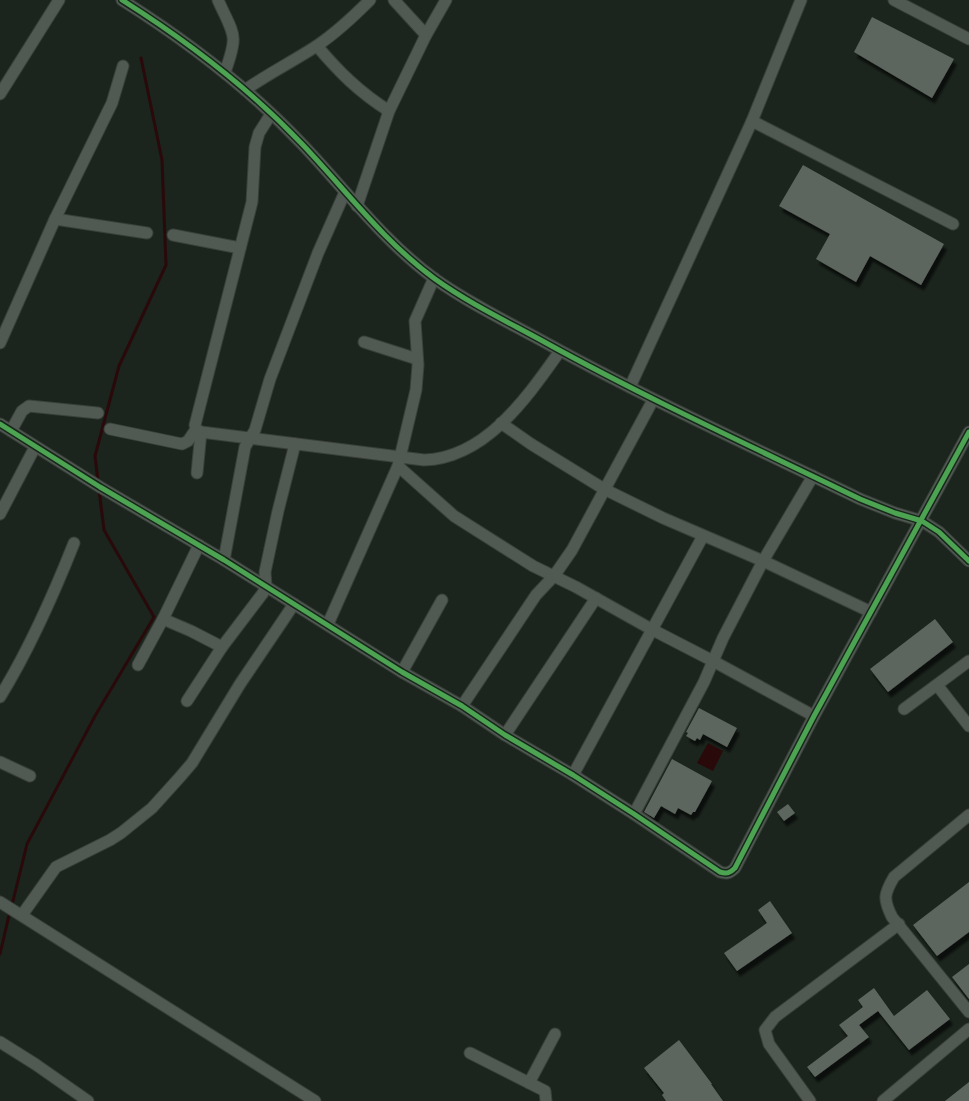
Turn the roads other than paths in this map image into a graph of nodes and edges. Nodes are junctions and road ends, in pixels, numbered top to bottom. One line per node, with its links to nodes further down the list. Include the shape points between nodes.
1 (58, 0): 15 (street)
2 (122, 0): 13 (street)
3 (218, 0): 13 (street, via 234,37 233,51)
4 (370, 0): 11 (street)
5 (394, 0): 9 (street)
6 (446, 0): 9 (street)
7 (802, 0): 18 (street)
8 (894, 0): 10 (street)
9 (426, 35): 16 (street)
10 (969, 39)
11 (317, 46): 14 (street); 16 (street, via 357,89)
12 (123, 66): 21 (street, via 112,103)
13 (225, 72): 14 (street)
14 (246, 90): 17 (street)
15 (0, 94)
16 (389, 111): 20 (street)
17 (271, 114): 19 (street); 25 (street, via 259,133 255,147 252,202)
18 (752, 121): 22 (street); 31 (street)
19 (345, 192): 20 (street); 40 (street, via 318,253)
20 (357, 206): 26 (street, via 395,246)
21 (55, 219): 23 (street); 28 (street)
22 (953, 224)
23 (148, 233)
24 (173, 235): 25 (street)
25 (240, 248): 37 (street, via 195,425)
26 (434, 278): 29 (street); 30 (street, via 415,321)
27 (364, 342): 30 (street)
28 (0, 343)
29 (560, 350): 31 (street); 34 (street, via 535,385)
30 (417, 359): 43 (street, via 414,401)
31 (630, 387): 32 (street)
32 (653, 400): 45 (street); 46 (street)
33 (98, 412): 38 (street, via 29,406 22,410)
34 (501, 423): 43 (street, via 477,442 446,457); 46 (street)
35 (0, 424): 38 (street)
36 (110, 428): 37 (street, via 182,444)
37 (198, 430): 40 (street); 44 (street)
38 (11, 431): 42 (street)
39 (969, 432): 48 (street)
40 (251, 437): 41 (street); 52 (street, via 245,447)
41 (296, 444): 43 (street); 56 (street, via 265,572)
42 (35, 447): 47 (street); 51 (street)
43 (399, 461): 55 (street, via 445,509); 62 (street)
44 (197, 473)
45 (813, 476): 48 (street, via 868,502); 53 (street)
46 (604, 489): 49 (street); 55 (street, via 572,550)
47 (0, 514)
48 (922, 521): 54 (street, via 939,532); 60 (street)
49 (703, 536): 53 (street); 63 (street)
50 (74, 543): 70 (street, via 50,602)
51 (199, 545): 52 (street); 61 (street)
52 (224, 560): 56 (street)
53 (763, 561): 60 (street); 65 (street)
54 (969, 561)
55 (554, 576): 57 (street); 72 (street, via 536,595)
56 (266, 586): 59 (street); 64 (street, via 260,599)
57 (596, 598): 63 (street); 76 (street)
58 (442, 600): 68 (street)
59 (294, 604): 62 (street); 83 (street, via 192,763 175,783 152,808 121,833 56,867)
60 (871, 612): 74 (street)
61 (163, 619): 64 (street); 67 (street)
62 (328, 624): 68 (street)
63 (651, 629): 65 (street); 78 (street)
64 (222, 647): 71 (street)
65 (713, 661): 74 (street); 80 (street)
66 (969, 661): 69 (street)
67 (138, 665)
68 (402, 672): 72 (street)
69 (937, 684): 73 (street); 75 (street)
70 (0, 697)
71 (187, 701)
72 (462, 706): 76 (street)
73 (904, 709)
74 (814, 716): 80 (street, via 735,868 730,872 720,872)
75 (969, 726)
76 (505, 735): 78 (street)
77 (0, 762): 79 (street)
78 (573, 775): 80 (street)
79 (30, 776)
80 (634, 814)
81 (969, 815): 84 (street, via 894,877 886,890 885,904)
82 (0, 902): 83 (street)
83 (20, 914): 92 (street)
84 (899, 924): 85 (street); 94 (street, via 775,1017 765,1030 769,1044)
85 (969, 1012)
86 (969, 1029): 95 (street)
87 (555, 1034): 90 (street)
88 (0, 1042): 91 (street)
89 (470, 1053): 90 (street)
90 (529, 1083): 93 (street, via 544,1091)
91 (88, 1101)
92 (315, 1101)
93 (546, 1101)
94 (810, 1101)
95 (883, 1101)

